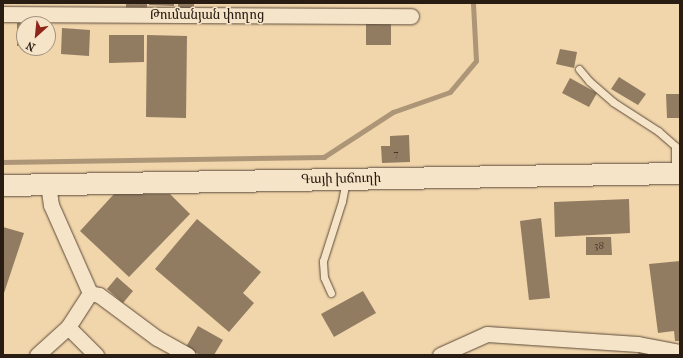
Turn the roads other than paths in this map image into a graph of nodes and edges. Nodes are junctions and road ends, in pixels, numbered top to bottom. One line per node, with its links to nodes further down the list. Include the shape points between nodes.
1 (3, 14): 2 (street, Թումանյան փողոց)
2 (411, 16)
3 (580, 69): 4 (lane, via 589,82 613,102 658,131 675,146)
4 (677, 173): 5 (main road, Գայի խճուղի)
5 (346, 179): 6 (main road, Գայի խճուղի); 9 (lane, via 342,201 323,261 324,277)
6 (48, 184): 7 (main road, Գայի խճուղի); 8 (street, via 51,205)
7 (3, 185)
8 (90, 293): 10 (street); 14 (street, via 99,295 157,338)
9 (331, 293)
10 (68, 327): 12 (street); 13 (street)
11 (680, 352): 15 (street, via 638,344 487,334)
12 (37, 355)
13 (96, 355)
14 (188, 355)
15 (440, 355)

